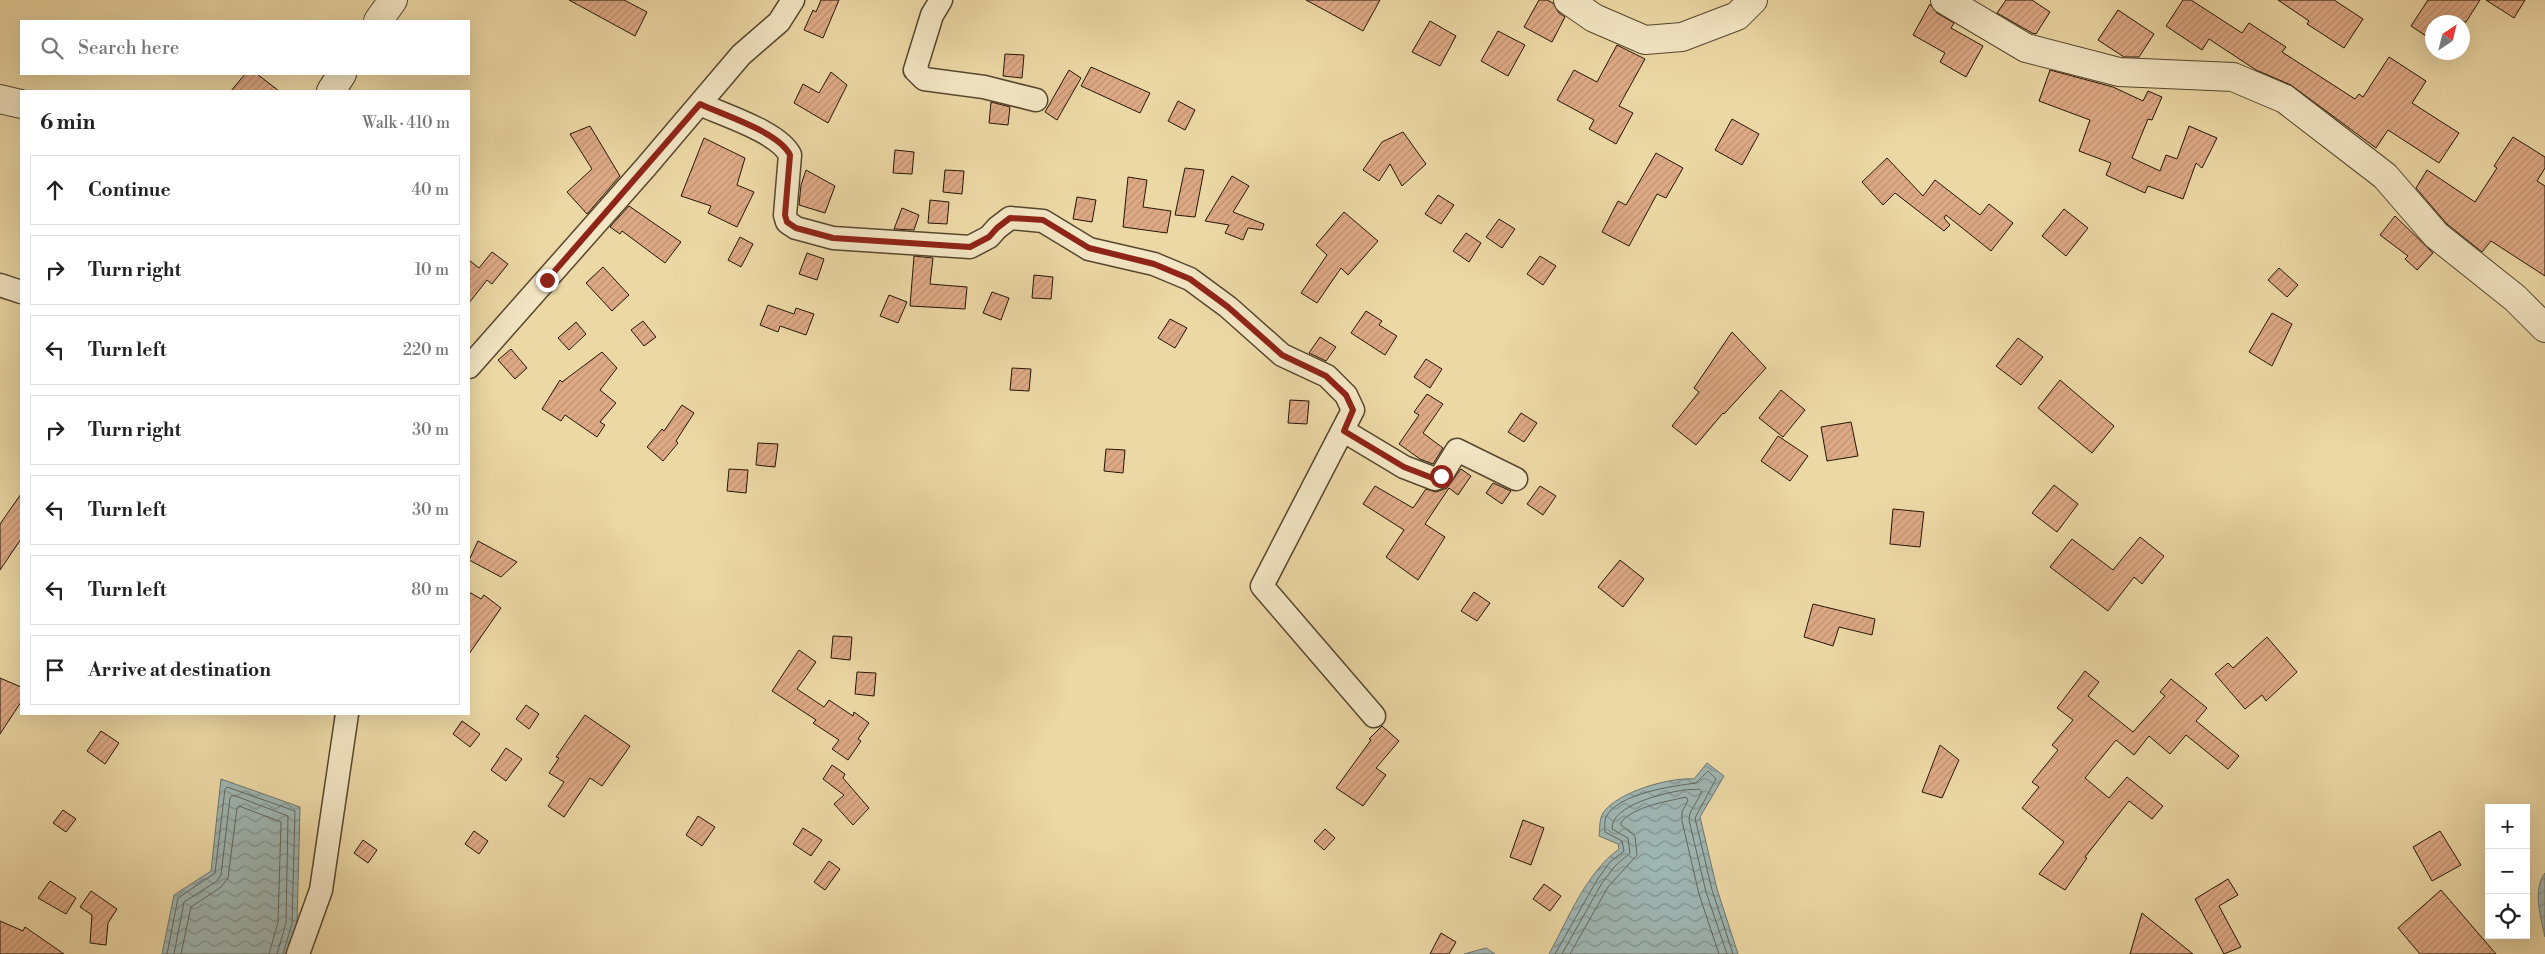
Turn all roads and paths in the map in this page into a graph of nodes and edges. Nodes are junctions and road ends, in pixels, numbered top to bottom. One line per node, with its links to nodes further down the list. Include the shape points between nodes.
1 (394, 0): 7 (street)
2 (793, 0): 13 (street, via 779,22 741,55)
3 (942, 0): 11 (street, via 932,15 914,70 924,79 984,87)
4 (1568, 0): 5 (street, via 1594,18 1645,40 1682,37 1737,16)
5 (1753, 0)
6 (1945, 0): 16 (street, via 2026,48 2119,72 2232,77 2285,99 2385,176 2436,235 2521,303)
7 (379, 20)
8 (341, 75): 9 (street)
9 (332, 90)
10 (0, 99): 12 (street)
11 (1036, 100)
12 (20, 104)
13 (700, 104): 17 (street); 18 (street, via 786,147 790,155 785,215 787,222 796,228 833,238 970,247 989,237 1010,218 1043,220 1089,248 1154,264 1190,279 1228,307 1282,355 1326,376 1346,395 1353,410)
14 (0, 285): 15 (street)
15 (20, 292)
16 (2545, 328)
17 (470, 366)
18 (1344, 431): 19 (street, via 1404,467 1435,479 1441,476 1457,450); 21 (street, via 1262,586)
19 (1516, 478)
20 (348, 715): 22 (street, via 322,890)
21 (1374, 716)
22 (298, 954)

